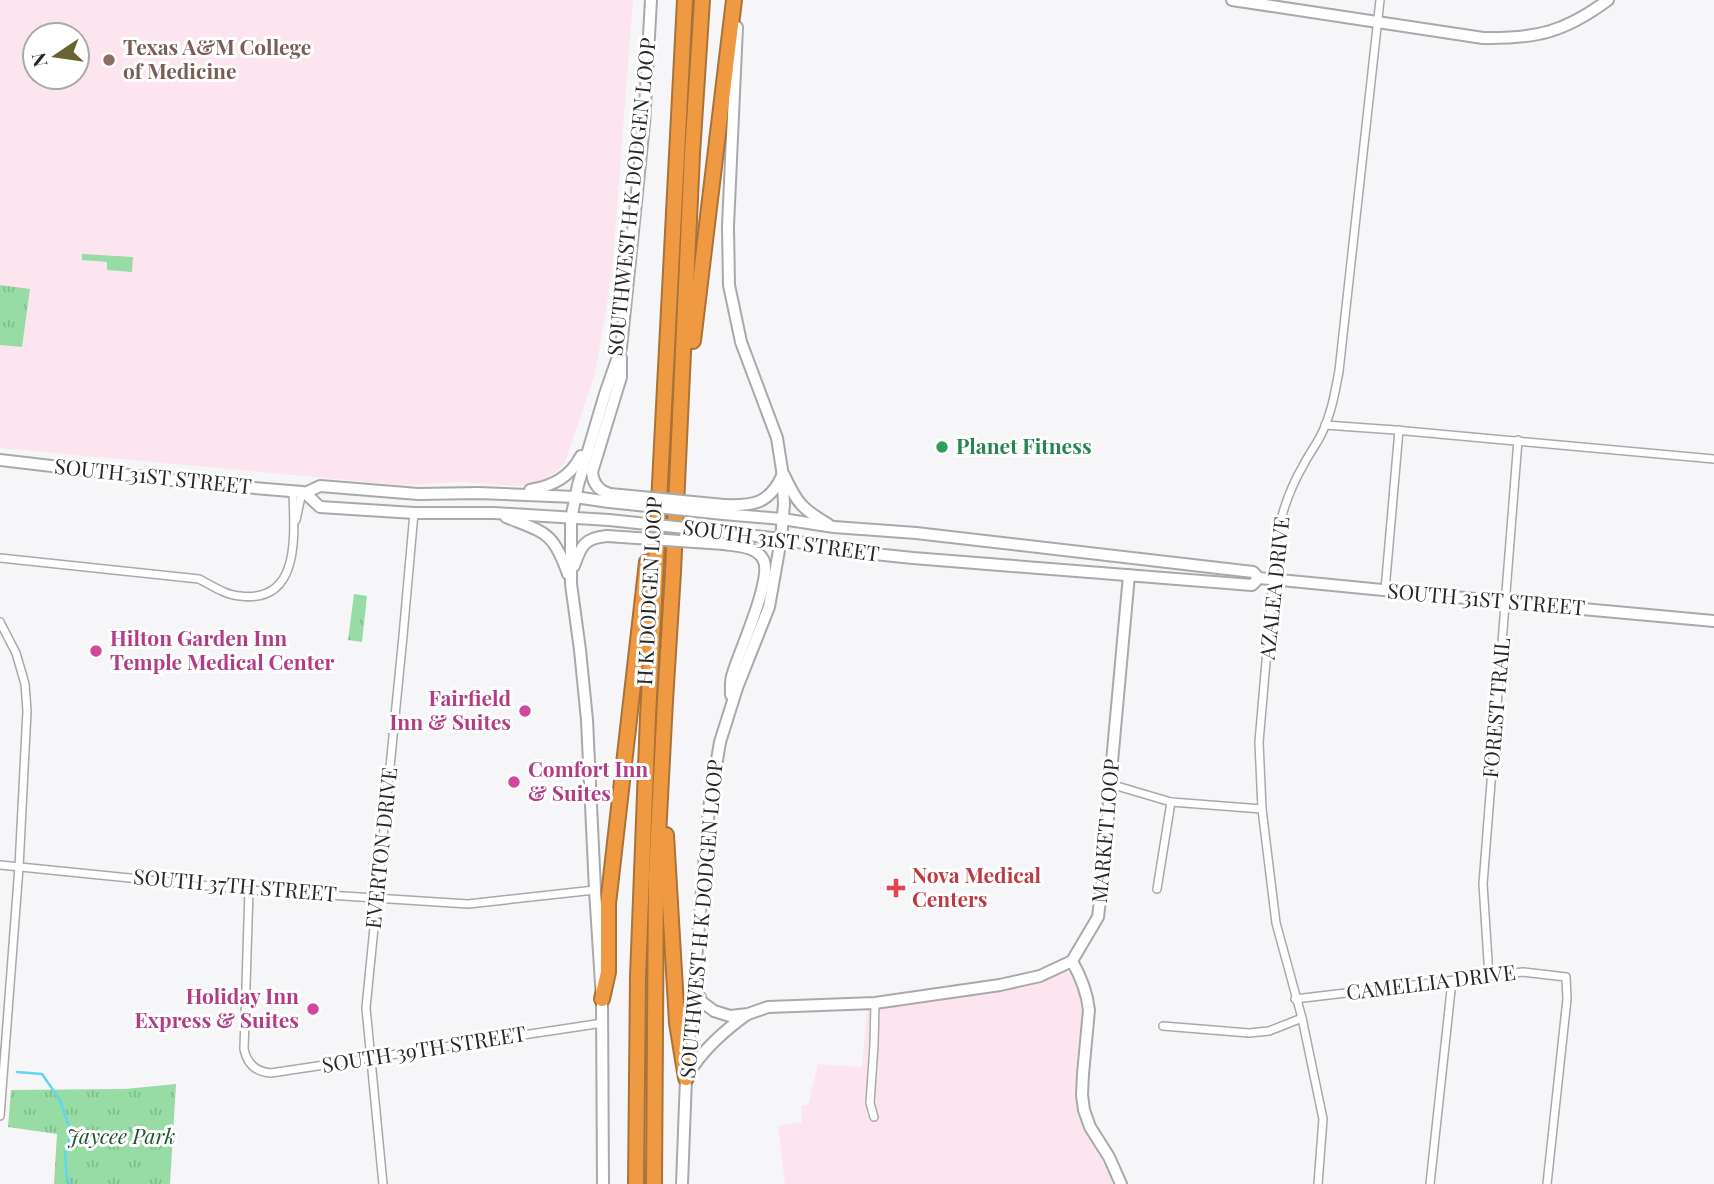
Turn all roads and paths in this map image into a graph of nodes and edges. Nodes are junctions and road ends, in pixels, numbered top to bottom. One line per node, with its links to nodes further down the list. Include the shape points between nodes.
1 (651, 0): 11 (main road, SOUTHWEST H K DODGEN LOOP)
2 (679, 0): 10 (highway)
3 (685, 0): 10 (highway, H K DODGEN LOOP)
4 (702, 0): 32 (highway, H K DODGEN LOOP)
5 (736, 0): 19 (main road, SOUTHWEST H K DODGEN LOOP, via 729,285 741,342 777,438); 32 (highway, via 693,331 684,489)
6 (1232, 0): 9 (main road)
7 (1380, 0): 9 (street, AZALEA DRIVE)
8 (1608, 0): 9 (main road, via 1562,27 1511,39)
9 (1377, 23): 13 (street, AZALEA DRIVE, via 1339,371)
10 (680, 88): 12 (highway, H K DODGEN LOOP)
11 (621, 348): 15 (main road, SOUTHWEST H K DODGEN LOOP); 23 (main road, via 621,377 592,472 599,489)
12 (667, 359): 56 (highway, via 658,407 649,551 608,904 608,972); 69 (highway, H K DODGEN LOOP, via 641,876)
13 (1325, 425): 14 (street); 36 (street, AZALEA DRIVE, via 1281,516)
14 (1399, 430): 16 (street); 37 (street)
15 (594, 432): 21 (main road, via 575,468 562,479 529,491); 22 (main road, SOUTHWEST H K DODGEN LOOP)
16 (1518, 440): 17 (street); 38 (street, FOREST TRAIL)
17 (1714, 459)
18 (0, 460): 20 (main road, SOUTH 31ST STREET)
19 (782, 473): 24 (main road, via 777,487 758,503); 28 (main road, SOUTHWEST H K DODGEN LOOP); 29 (main road, via 800,505)
20 (300, 492): 21 (main road, SOUTH 31ST STREET, via 320,486 418,494); 25 (main road, SOUTH 31ST STREET, via 320,507); 31 (street, via 288,570 281,582 260,596 228,593 199,579)
21 (479, 492): 22 (main road, SOUTH 31ST STREET)
22 (575, 497): 23 (main road, SOUTH 31ST STREET); 27 (main road, SOUTHWEST H K DODGEN LOOP)
23 (610, 498): 24 (main road, SOUTH 31ST STREET, bridge)
24 (724, 509): 28 (main road, SOUTH 31ST STREET)
25 (414, 513): 26 (main road, SOUTH 31ST STREET); 51 (street, EVERTON DRIVE)
26 (494, 513): 27 (main road, SOUTH 31ST STREET); 35 (main road, via 543,532 557,547)
27 (571, 519): 30 (main road, SOUTH 31ST STREET, bridge); 35 (main road, SOUTHWEST H K DODGEN LOOP)
28 (782, 519): 29 (main road, SOUTH 31ST STREET); 30 (main road, SOUTHWEST H K DODGEN LOOP)
29 (834, 527): 34 (main road, SOUTH 31ST STREET, via 1253,572)
30 (781, 539): 33 (main road, SOUTH 31ST STREET, via 867,553); 42 (main road, SOUTHWEST H K DODGEN LOOP, via 769,607)
31 (0, 558)
32 (673, 572): 41 (highway, H K DODGEN LOOP)
33 (1129, 575): 34 (main road, SOUTH 31ST STREET, via 1252,585); 43 (main road, MARKET LOOP)
34 (1259, 578): 36 (main road, SOUTH 31ST STREET)
35 (571, 579): 42 (main road, bridge, via 583,545 594,537 723,544 757,552 766,572 731,677); 50 (main road, SOUTHWEST H K DODGEN LOOP, via 587,720)
36 (1273, 579): 37 (main road, SOUTH 31ST STREET); 45 (street, AZALEA DRIVE, via 1259,742)
37 (1385, 590): 38 (main road, SOUTH 31ST STREET)
38 (1506, 603): 39 (main road, SOUTH 31ST STREET); 53 (street, FOREST TRAIL, via 1483,884)
39 (1714, 621)
40 (0, 622): 47 (street, via 25,684)
41 (665, 701): 64 (highway, via 667,865 677,1023); 70 (highway, H K DODGEN LOOP, via 656,876)
42 (731, 708): 55 (main road, SOUTHWEST H K DODGEN LOOP, via 709,808)
43 (1110, 784): 44 (street); 52 (main road, MARKET LOOP, via 1098,917)
44 (1171, 802): 45 (street); 48 (street)
45 (1262, 809): 57 (street, AZALEA DRIVE, via 1276,923)
46 (0, 865): 47 (street, SOUTH 37TH STREET)
47 (19, 867): 49 (street, SOUTH 37TH STREET); 65 (street)
48 (1157, 889)
49 (249, 890): 51 (street, SOUTH 37TH STREET); 63 (street, SOUTH 39TH STREET, via 244,1049 248,1062 271,1073)
50 (595, 890): 51 (street, SOUTH 37TH STREET, via 468,904); 56 (main road, SOUTHWEST H K DODGEN LOOP)
51 (377, 898): 63 (street, EVERTON DRIVE, via 366,1008)
52 (1072, 961): 58 (main road, via 1040,976 1000,985); 72 (main road, via 1088,998 1084,1110)
53 (1489, 976): 54 (street, CAMELLIA DRIVE); 75 (street, CAMELLIA DRIVE, via 1523,972 1566,977)
54 (1452, 981): 57 (street, CAMELLIA DRIVE); 74 (street)
55 (693, 984): 59 (main road, via 702,1002 714,1011 730,1016); 64 (main road, SOUTHWEST H K DODGEN LOOP)
56 (603, 999): 61 (main road, SOUTHWEST H K DODGEN LOOP)
57 (1295, 999): 60 (street, AZALEA DRIVE)
58 (875, 1003): 59 (main road, via 768,1007); 66 (street, via 870,1103)
59 (748, 1014): 64 (main road, via 697,1058)
60 (1302, 1018): 62 (street, via 1269,1031); 73 (street, AZALEA DRIVE, via 1323,1119)
61 (603, 1023): 63 (street, SOUTH 39TH STREET); 68 (main road, SOUTHWEST H K DODGEN LOOP)
62 (1163, 1026)
63 (370, 1059): 67 (street, EVERTON DRIVE)
64 (686, 1078): 71 (main road, SOUTHWEST H K DODGEN LOOP)
65 (0, 1116)
66 (874, 1116)
67 (383, 1184)
68 (603, 1184)
69 (636, 1184)
70 (654, 1184)
71 (682, 1184)
72 (1121, 1184)
73 (1318, 1184)
74 (1430, 1184)
75 (1547, 1184)

